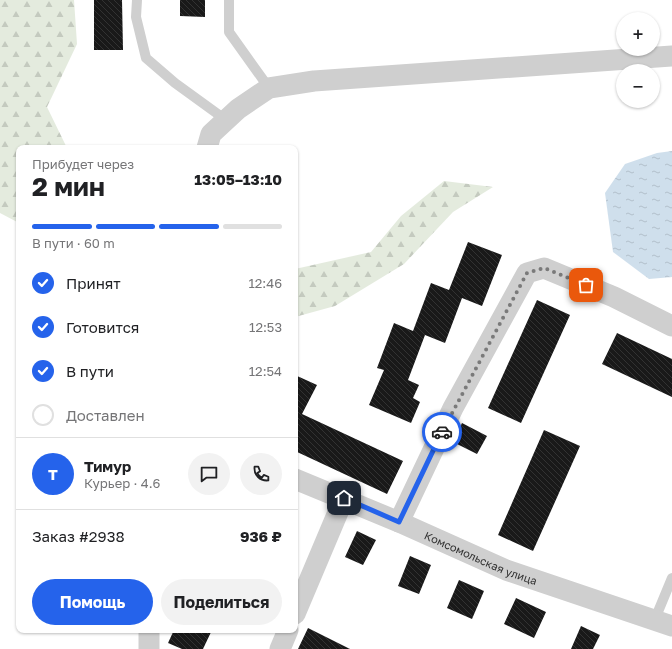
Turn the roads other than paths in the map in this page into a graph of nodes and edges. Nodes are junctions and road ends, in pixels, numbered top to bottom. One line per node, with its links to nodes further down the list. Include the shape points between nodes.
1 (137, 0): 5 (lane, via 136,17 146,58)
2 (229, 0): 4 (lane, via 229,32)
3 (672, 56): 4 (street, via 314,80)
4 (269, 88): 5 (street)
5 (226, 120): 6 (street, via 211,134)
6 (208, 145)
7 (672, 326): 10 (street, via 614,297 544,268 527,273 453,408)
8 (298, 480): 9 (street, Комсомольская улица)
9 (344, 498): 10 (street, Комсомольская улица); 12 (street)
10 (399, 522): 13 (street, Комсомольская улица, via 506,570)
11 (672, 578): 13 (lane)
12 (298, 607)
13 (663, 623)
14 (149, 633): 16 (street)
15 (287, 633): 17 (street)
16 (149, 649)
17 (280, 649)

